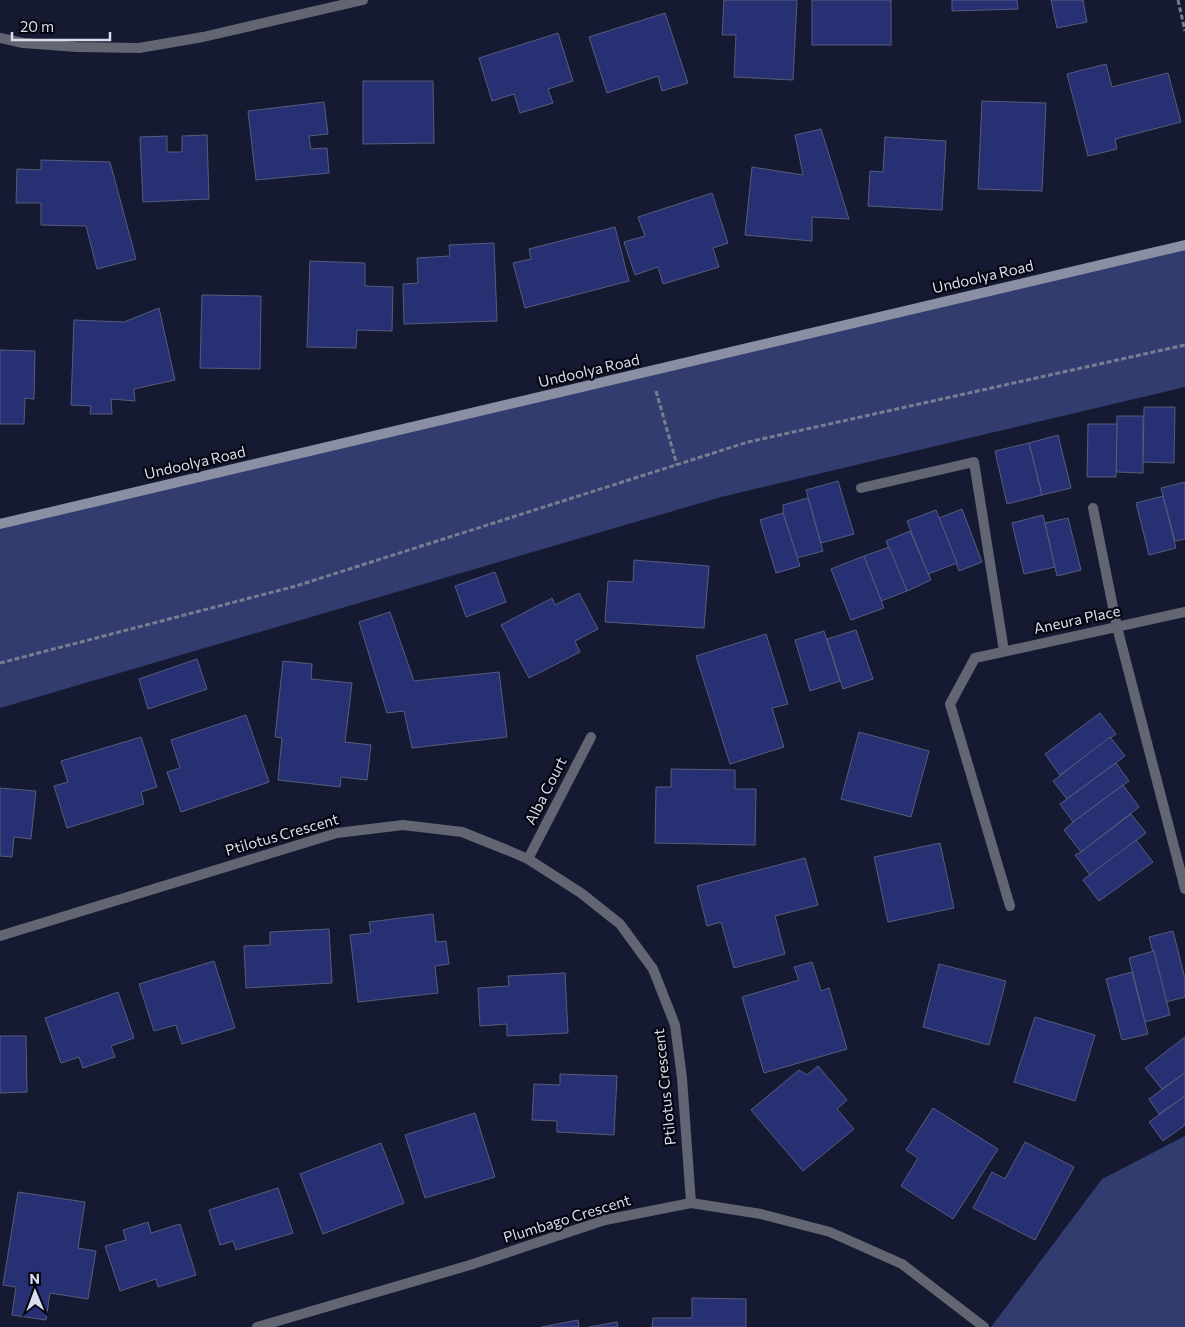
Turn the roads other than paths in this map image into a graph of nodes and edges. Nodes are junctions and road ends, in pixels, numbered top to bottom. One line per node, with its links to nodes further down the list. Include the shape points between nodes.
1 (363, 0): 2 (street, via 203,37 139,48 23,43)
2 (0, 38)
3 (1185, 245): 6 (main road, Undoolya Road)
4 (861, 488): 9 (street, via 974,462)
5 (1094, 508): 8 (street)
6 (0, 524)
7 (1185, 612): 8 (street, Aneura Place)
8 (1117, 627): 9 (street, Aneura Place); 12 (street)
9 (1004, 651): 13 (street, Aneura Place, via 975,658 950,704)
10 (591, 737): 11 (street, Alba Court)
11 (528, 859): 14 (street, Ptilotus Crescent, via 462,832 403,825 337,833); 15 (street, Ptilotus Crescent, via 581,893 620,924 654,969 675,1025)
12 (1185, 889)
13 (1010, 906)
14 (0, 936)
15 (691, 1203): 16 (street, Plumbago Crescent, via 606,1220 470,1265); 17 (street, Plumbago Crescent, via 761,1214 830,1232 902,1264)
16 (257, 1327)
17 (984, 1327)

